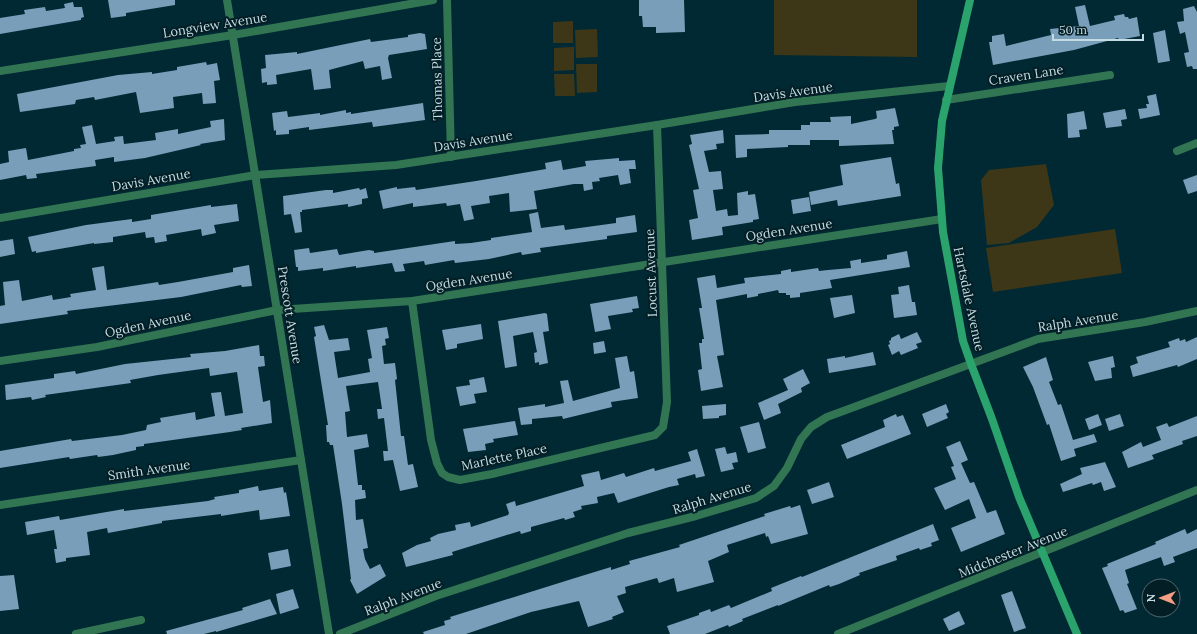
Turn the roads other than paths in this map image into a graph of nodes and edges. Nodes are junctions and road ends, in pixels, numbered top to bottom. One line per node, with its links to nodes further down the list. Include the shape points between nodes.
1 (227, 0): 5 (street, Prescott Avenue)
2 (433, 0): 5 (street, Longview Avenue)
3 (447, 0): 13 (street, Thomas Place)
4 (970, 0): 8 (street, Hartsdale Avenue)
5 (232, 34): 6 (street, Longview Avenue); 14 (street, Prescott Avenue)
6 (0, 71)
7 (1110, 75): 9 (street, Craven Lane)
8 (949, 86): 9 (street, Hartsdale Avenue); 10 (street, Davis Avenue, via 795,102)
9 (946, 100): 16 (street, Hartsdale Avenue, via 938,168)
10 (657, 125): 13 (street, Davis Avenue); 17 (street, Locust Avenue)
11 (1197, 142): 12 (street)
12 (1178, 151)
13 (451, 157): 14 (street, Davis Avenue, via 396,165)
14 (256, 175): 15 (street, Davis Avenue); 19 (street, Prescott Avenue)
15 (0, 218)
16 (942, 219): 17 (street, Ogden Avenue); 22 (street, Hartsdale Avenue, via 963,341)
17 (663, 261): 18 (street, Ogden Avenue); 23 (street, Locust Avenue, via 667,402)
18 (412, 301): 19 (street, Ogden Avenue); 23 (street, Marlette Place, via 431,440 442,473 448,477 460,480 492,474 655,435 663,427)
19 (277, 310): 21 (street, Ogden Avenue, via 97,347); 24 (street, Prescott Avenue)
20 (1197, 311): 22 (street, Ralph Avenue, via 1038,339)
21 (0, 361)
22 (970, 364): 27 (street, Hartsdale Avenue, via 1019,497); 31 (street, Ralph Avenue, via 827,417 811,427 774,486 756,498 620,535 436,596)
23 (664, 420)
24 (301, 460): 26 (street, Smith Avenue); 30 (street, Prescott Avenue)
25 (1197, 490): 27 (street, Midchester Avenue)
26 (0, 505)
27 (1043, 553): 32 (street, Midchester Avenue); 33 (street, Hartsdale Avenue)
28 (141, 620): 29 (street)
29 (76, 634)
30 (329, 634)
31 (340, 634)
32 (838, 634)
33 (1077, 634)

